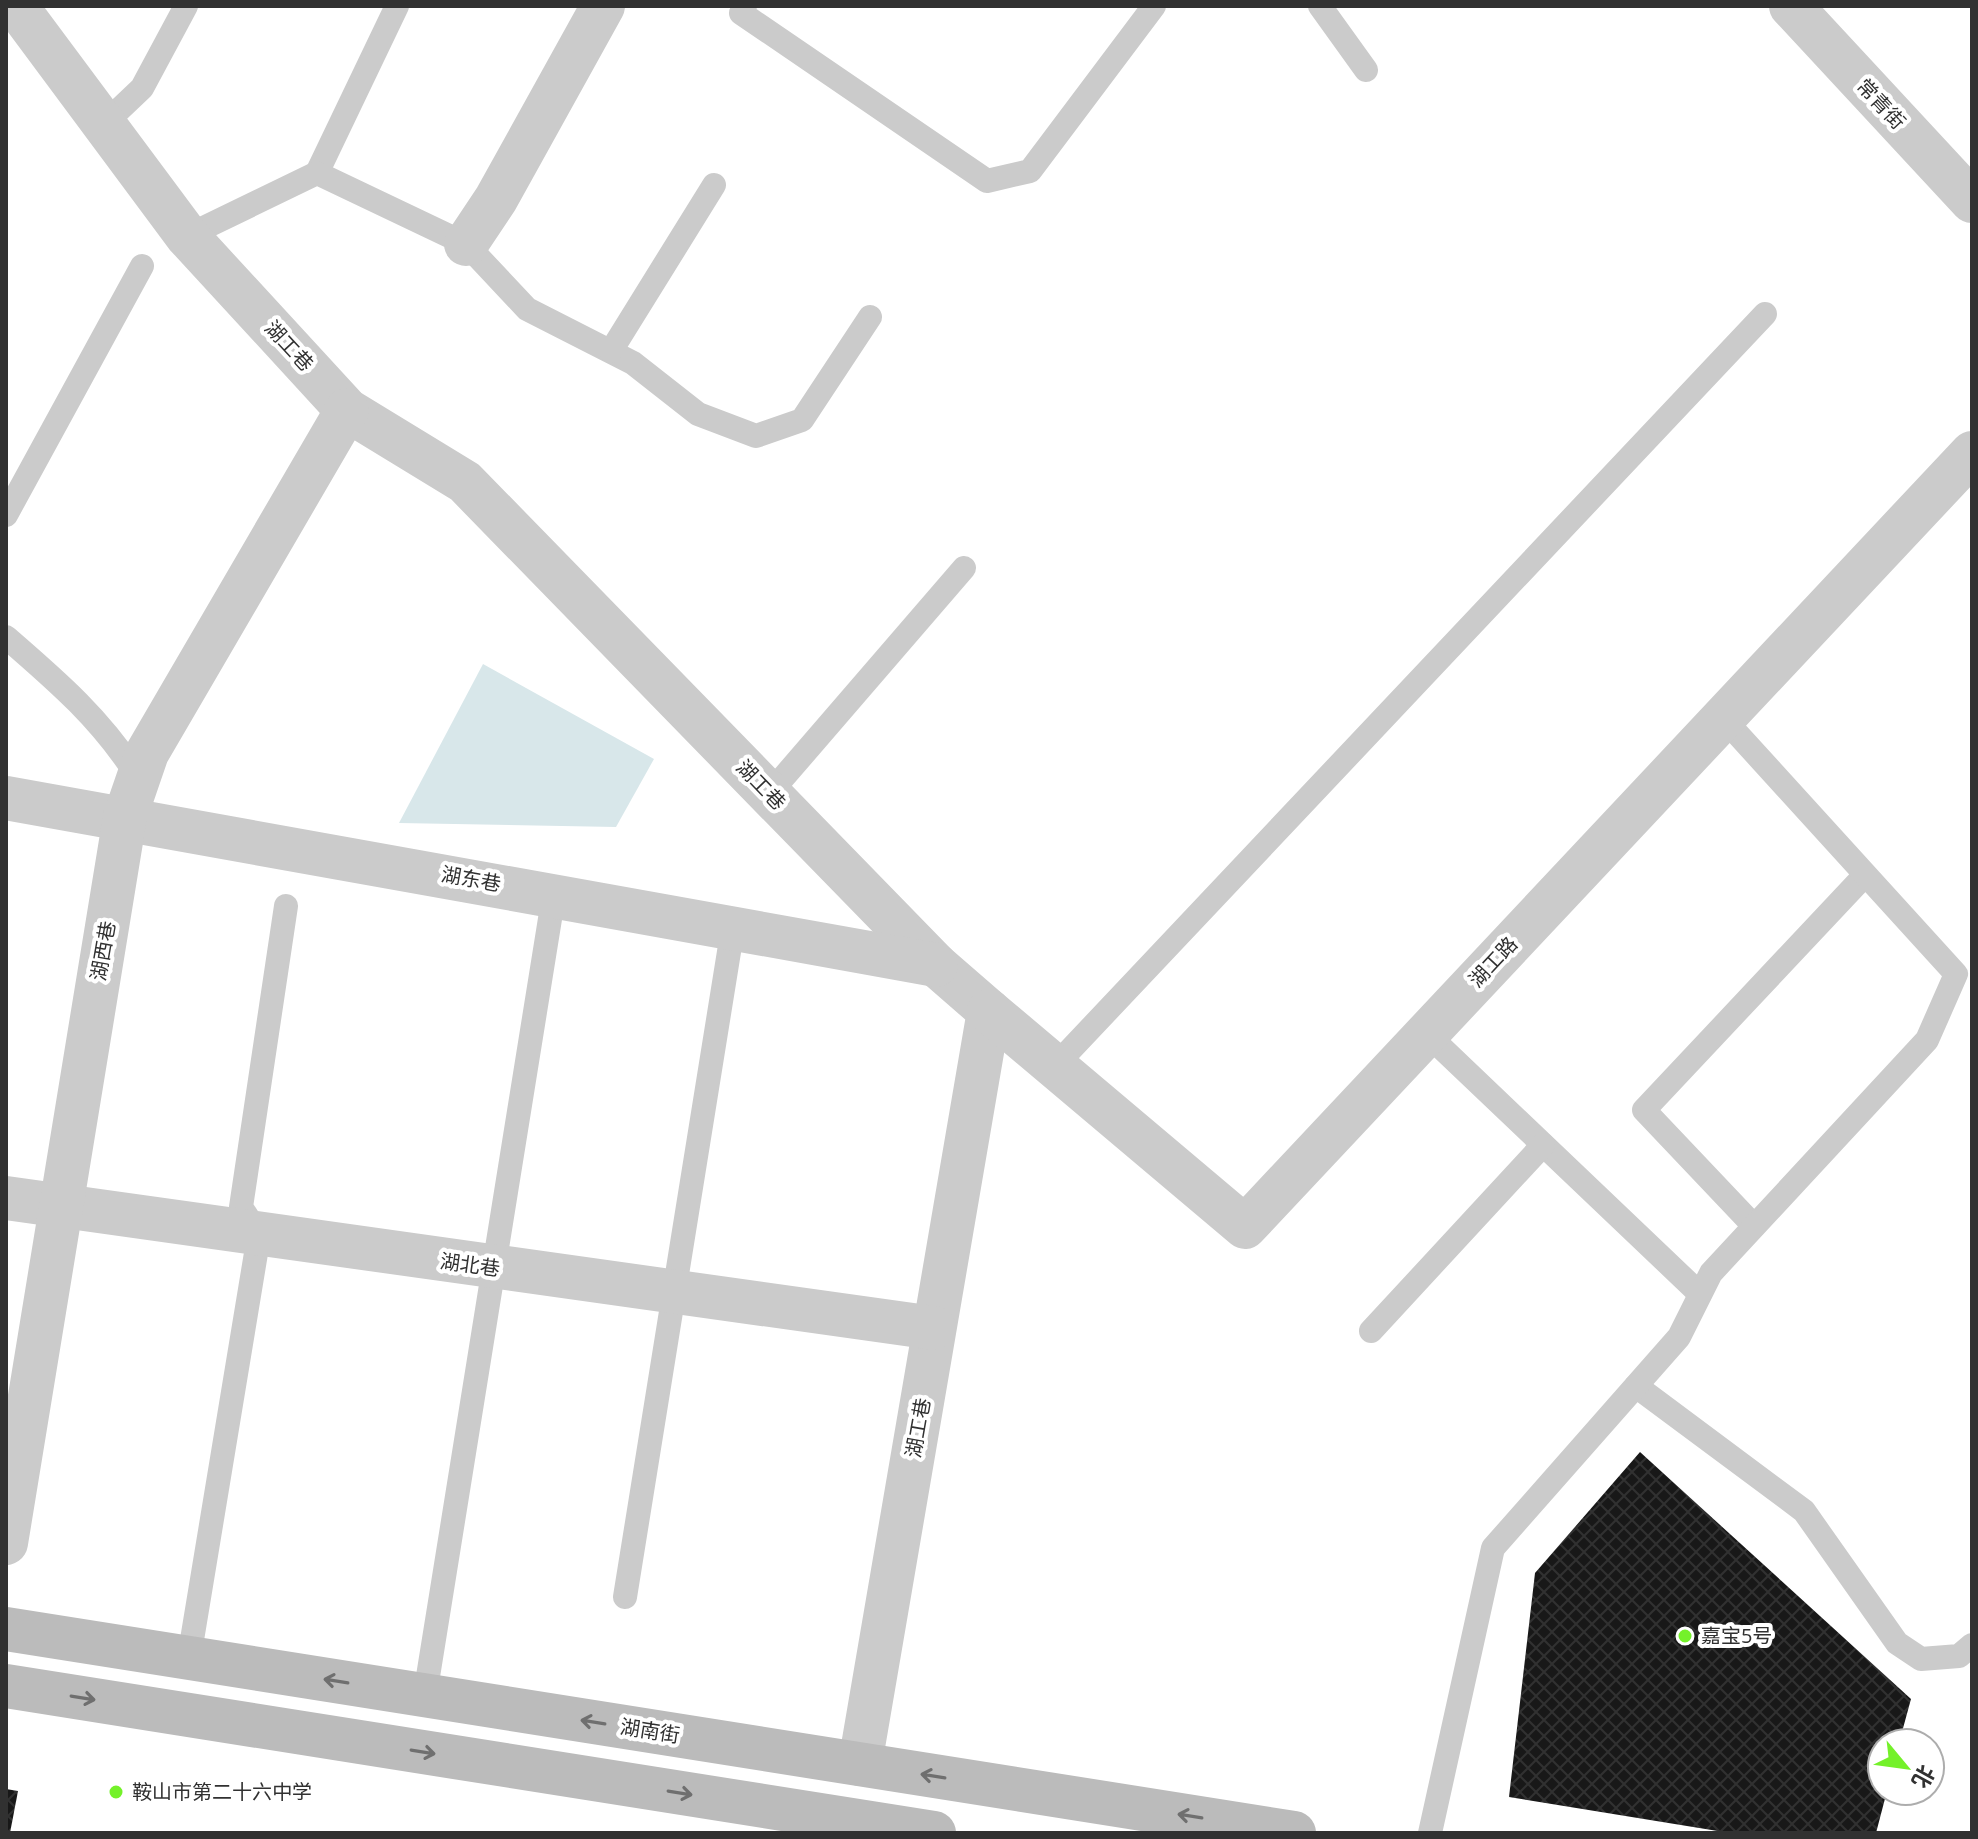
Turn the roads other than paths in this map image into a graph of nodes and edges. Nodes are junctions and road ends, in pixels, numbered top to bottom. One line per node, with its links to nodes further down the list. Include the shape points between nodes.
1 (16, 6): 10 (street, 湖工巷)
2 (186, 6): 10 (lane, via 142,88)
3 (397, 6): 11 (lane)
4 (603, 6): 15 (street)
5 (745, 6): 6 (lane, via 741,13 987,181 1030,171)
6 (1154, 6)
7 (1320, 6): 9 (lane)
8 (1791, 6): 13 (street, 常青街)
9 (1366, 70)
10 (102, 126): 14 (street, 湖工巷)
11 (317, 173): 14 (lane); 15 (lane)
12 (714, 185): 19 (lane)
13 (1972, 201)
14 (187, 236): 20 (street, 湖工巷)
15 (466, 244): 19 (lane, via 527,309)
16 (142, 266): 22 (lane)
17 (1765, 314): 36 (lane)
18 (870, 317): 19 (lane, via 802,420 756,436 698,414)
19 (611, 351)
20 (347, 410): 27 (street, 湖西巷, via 147,753); 33 (street, 湖工巷, via 465,482)
21 (1972, 453): 25 (street, 湖工路)
22 (6, 515)
23 (964, 568): 26 (lane)
24 (6, 637): 27 (lane, via 82,703 116,743)
25 (1723, 718): 29 (lane); 35 (street, 湖工路)
26 (782, 779)
27 (132, 797): 28 (street, 湖东巷); 30 (street, 湖东巷); 39 (street, 湖西巷)
28 (6, 798)
29 (1865, 875): 40 (lane, via 1956,974 1927,1040); 40 (lane, via 1644,1110)
30 (554, 894): 32 (street, 湖东巷); 42 (lane)
31 (286, 906): 41 (lane, via 241,1207)
32 (733, 927): 33 (street, 湖东巷); 43 (lane)
33 (936, 965): 34 (street, 湖工巷)
34 (989, 1011): 36 (street, 湖工路); 45 (street, 湖工巷)
35 (1426, 1033): 36 (street, 湖工路, via 1245,1227); 37 (lane)
36 (1055, 1066)
37 (1543, 1145): 44 (lane); 46 (lane)
38 (6, 1198): 39 (street, 湖北巷)
39 (59, 1206): 41 (street, 湖北巷); 48 (street, 湖西巷)
40 (1754, 1226): 44 (lane, via 1711,1273)
41 (259, 1235): 42 (street, 湖北巷); 52 (lane)
42 (494, 1269): 43 (street, 湖北巷); 54 (lane)
43 (675, 1291): 45 (street, 湖北巷); 49 (lane)
44 (1700, 1294): 47 (lane, via 1679,1337)
45 (934, 1328): 55 (street, 湖工巷)
46 (1371, 1331)
47 (1636, 1386): 51 (lane, via 1804,1511 1897,1643 1921,1659 1959,1656); 58 (lane, via 1493,1548)
48 (6, 1543)
49 (625, 1597)
50 (6, 1629): 52 (main road, 湖南街)
51 (1972, 1645)
52 (189, 1658): 54 (main road, 湖南街, one-way to 52)
53 (6, 1686): 56 (main road, one-way to 56)
54 (425, 1695): 55 (main road, 湖南街, one-way to 54)
55 (860, 1764): 57 (main road, 湖南街, one-way to 55)
56 (934, 1833)
57 (1294, 1833)
58 (1430, 1833)

